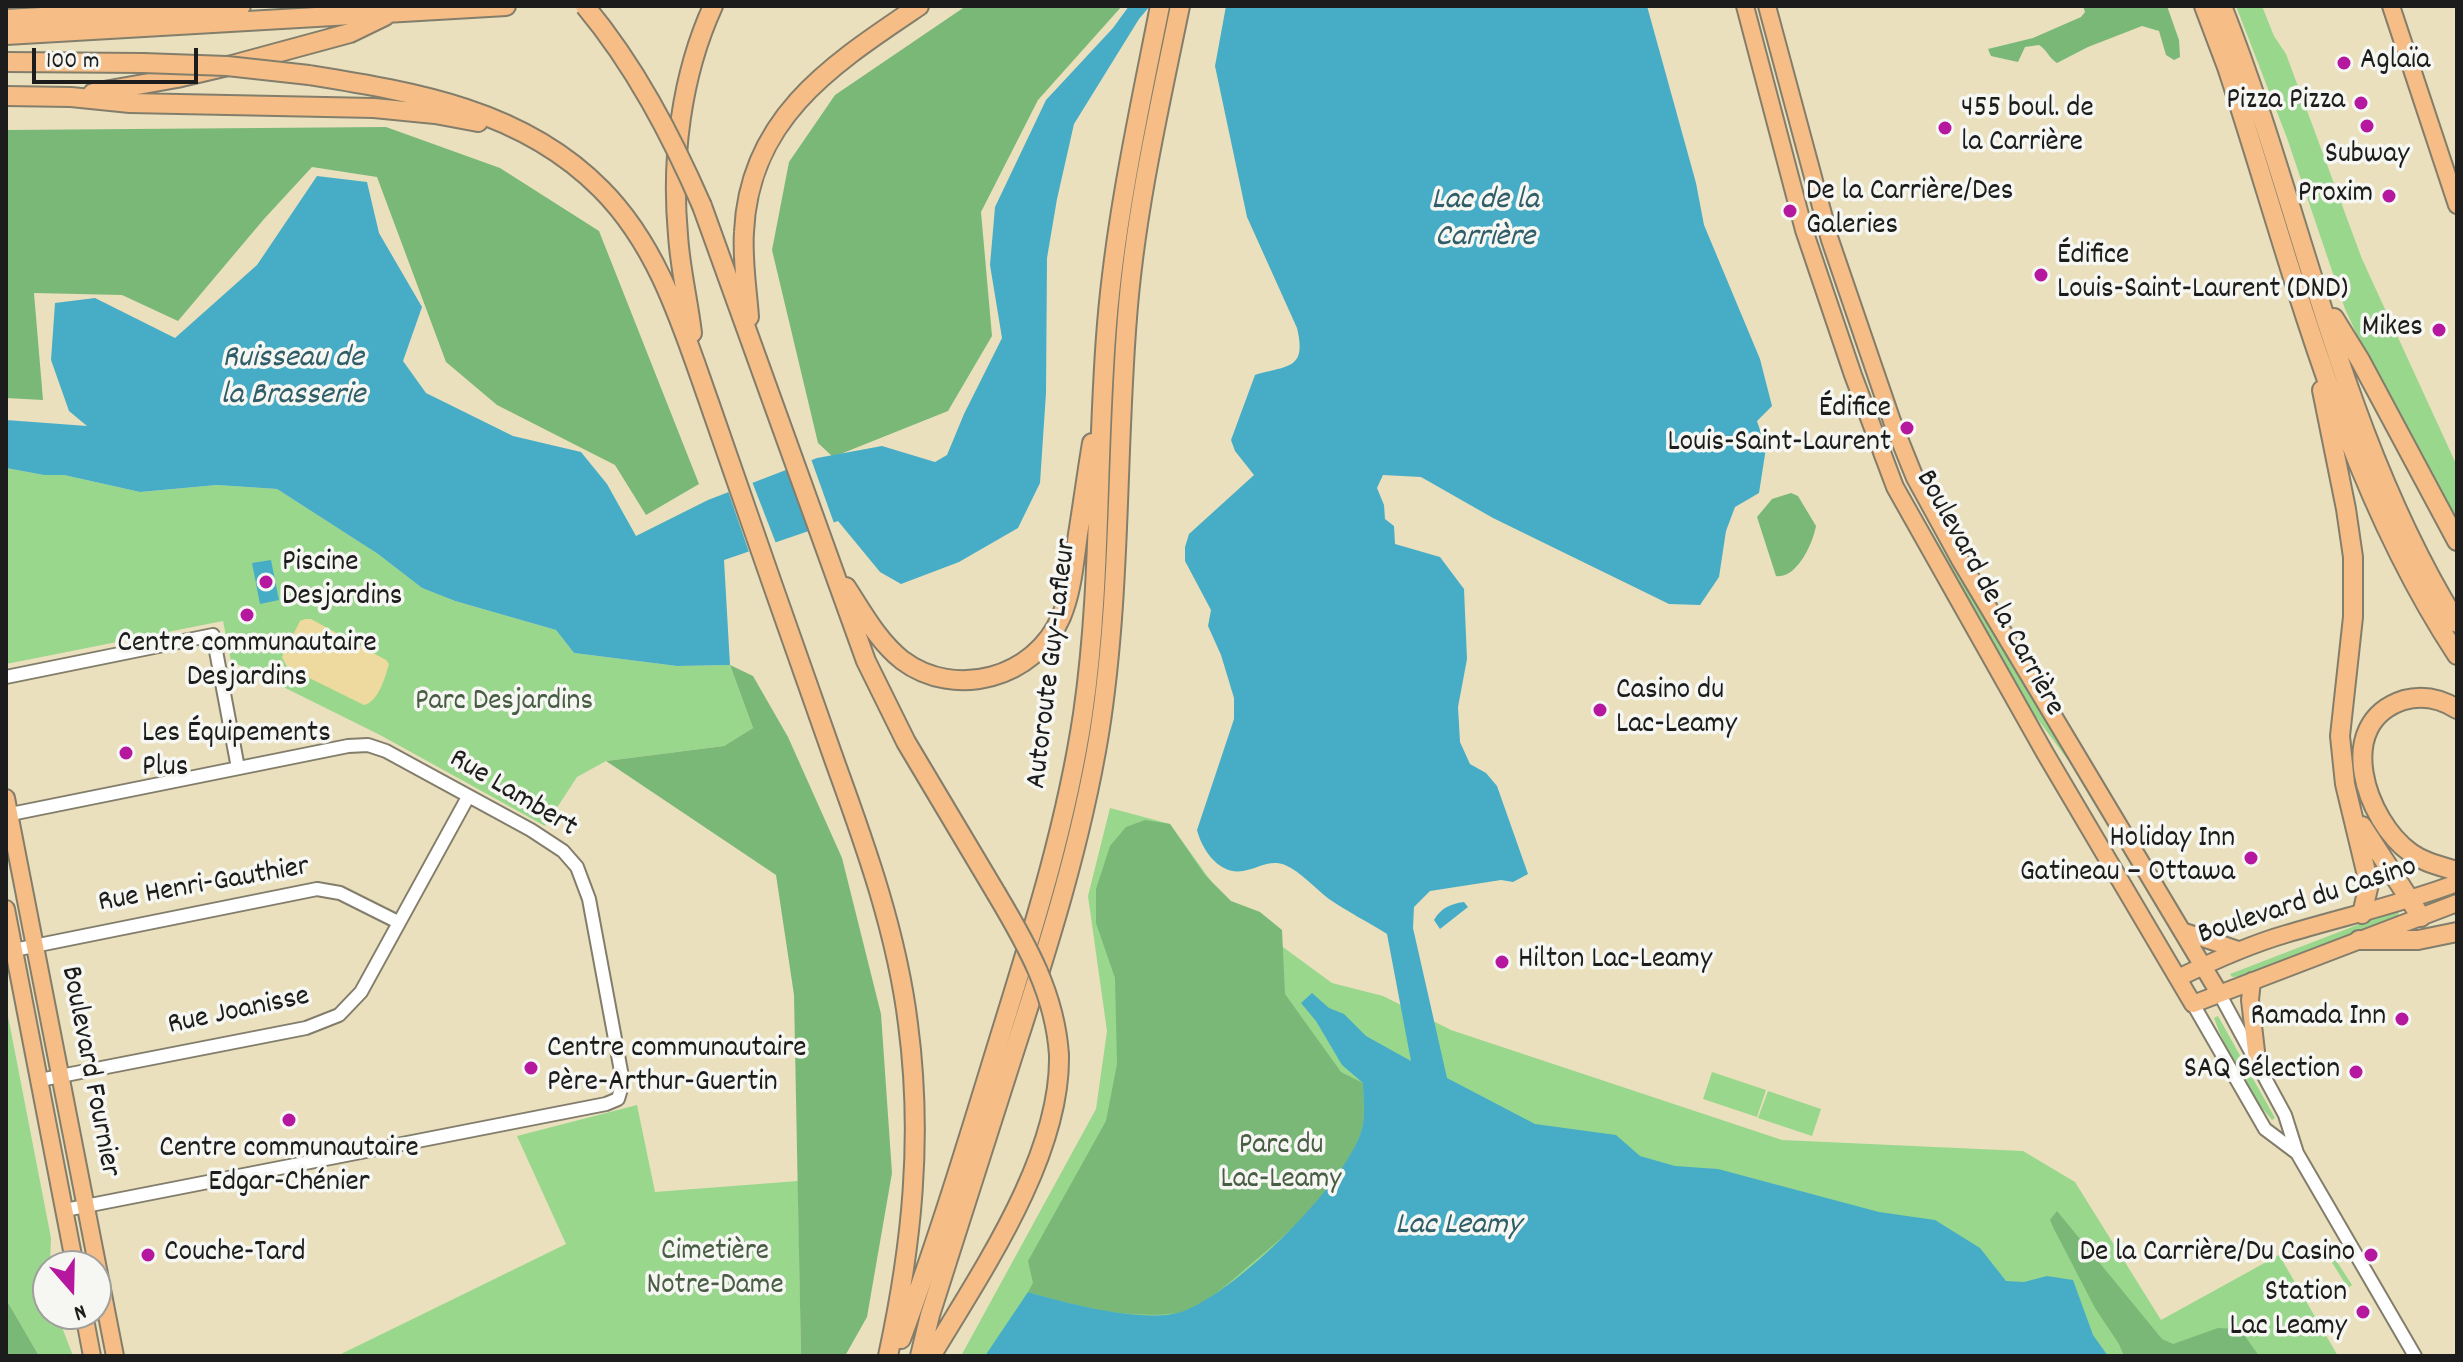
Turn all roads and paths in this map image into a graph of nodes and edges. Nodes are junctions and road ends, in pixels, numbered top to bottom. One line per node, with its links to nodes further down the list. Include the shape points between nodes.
1 (241, 6): 14 (highway)
2 (506, 6): 11 (highway)
3 (585, 6): 23 (highway, bridge, via 643,89 678,154)
4 (713, 6): 25 (highway, via 682,115 675,177)
5 (919, 6): 23 (highway, via 814,83 766,146 745,220)
6 (1745, 6): 51 (main road, Boulevard de la Carrière, via 1804,230 1895,487)
7 (1767, 6): 44 (main road, Boulevard de la Carrière, via 1830,240 1915,478)
8 (2204, 6): 22 (highway)
9 (2222, 6): 21 (highway)
10 (2391, 6): 20 (main road)
11 (392, 13): 15 (highway); 18 (highway, via 350,33 232,65)
12 (1159, 13): 24 (highway, Autoroute Guy-Lafleur, via 1118,225)
13 (1178, 15): 67 (highway, Autoroute Guy-Lafleur, via 1133,258 1114,613 1094,760 1059,910)
14 (6, 19)
15 (6, 35)
16 (6, 62): 19 (highway, bridge, via 143,63 309,75 456,104)
17 (6, 96): 18 (highway)
18 (71, 97): 19 (highway, via 393,109)
19 (517, 130): 25 (highway, via 571,162 624,214 660,273)
20 (2457, 205)
21 (2318, 291): 26 (highway); 28 (highway, via 2385,482)
22 (2311, 328): 29 (highway, via 2381,518); 35 (highway, via 2353,557 2353,617 2340,736)
23 (752, 344): 27 (highway)
24 (1105, 349): 27 (highway, via 1070,588 1052,634 1030,658 1005,673 978,680 943,678 917,669 883,642); 66 (highway, Autoroute Guy-Lafleur, via 1095,604 1071,782 1035,925)
25 (695, 363): 65 (highway, via 865,848 907,1014 915,1175 907,1257)
26 (2457, 541)
27 (827, 557): 68 (highway, bridge, via 885,701 1024,942 1054,1016 1059,1055 1050,1125 1005,1228)
28 (2457, 623)
29 (2457, 655)
30 (6, 677): 32 (street, via 213,635)
31 (2457, 709): 36 (highway, via 2431,698 2397,703 2368,730 2362,759 2368,792 2391,835 2420,858)
32 (238, 768): 33 (street, Rue Lambert, via 368,745); 34 (street, Rue Lambert)
33 (468, 797): 43 (street, Rue Joanisse); 59 (street, Rue Lambert, via 553,844 582,878 621,1068 618,1099)
34 (7, 809): 47 (main road, Boulevard Fournier)
35 (2353, 810): 38 (highway); 41 (highway, via 2369,884)
36 (2457, 871)
37 (2457, 883): 38 (main road, Boulevard du Casino)
38 (2409, 900): 41 (main road, Boulevard du Casino); 42 (highway)
39 (2457, 903): 42 (main road, Boulevard du Casino)
40 (6, 909): 48 (main road, Boulevard Fournier)
41 (2362, 914): 49 (main road, Boulevard du Casino)
42 (2421, 917): 46 (main road, Boulevard du Casino)
43 (398, 922): 47 (street, Rue Henri-Gauthier, via 340,893 317,889); 56 (street, Rue Joanisse, via 361,992 329,1020)
44 (2182, 931): 49 (main road); 50 (main road, Boulevard de la Carrière)
45 (2457, 932): 46 (highway, via 2418,940)
46 (2359, 940): 52 (main road, Boulevard du Casino)
47 (34, 946): 48 (street, Rue Henri-Gauthier); 56 (main road, Boulevard Fournier)
48 (14, 950): 57 (main road, Boulevard Fournier)
49 (2238, 950): 50 (main road, Boulevard du Casino)
50 (2203, 966): 51 (main road, Boulevard du Casino); 53 (main road, Boulevard de la Carrière)
51 (2178, 978): 54 (main road, Boulevard de la Carrière)
52 (2252, 981): 53 (main road, Boulevard du Casino); 55 (main road)
53 (2219, 993): 54 (main road, Boulevard du Casino); 55 (street, Boulevard de la Carrière)
54 (2193, 1004): 58 (street, Boulevard de la Carrière, via 2265,1129)
55 (2257, 1060): 58 (street, Boulevard de la Carrière)
56 (60, 1076): 57 (street, Rue Joanisse); 59 (main road, Boulevard Fournier)
57 (40, 1080): 60 (main road, Boulevard Fournier)
58 (2297, 1153): 69 (street, Boulevard de la Carrière)
59 (87, 1206): 60 (street); 64 (main road, Boulevard Fournier)
60 (65, 1210): 61 (main road, Boulevard Fournier)
61 (72, 1250)
62 (87, 1330): 63 (main road)
63 (92, 1356)
64 (115, 1356)
65 (888, 1356)
66 (895, 1356)
67 (920, 1356)
68 (931, 1356)
69 (2415, 1356)

